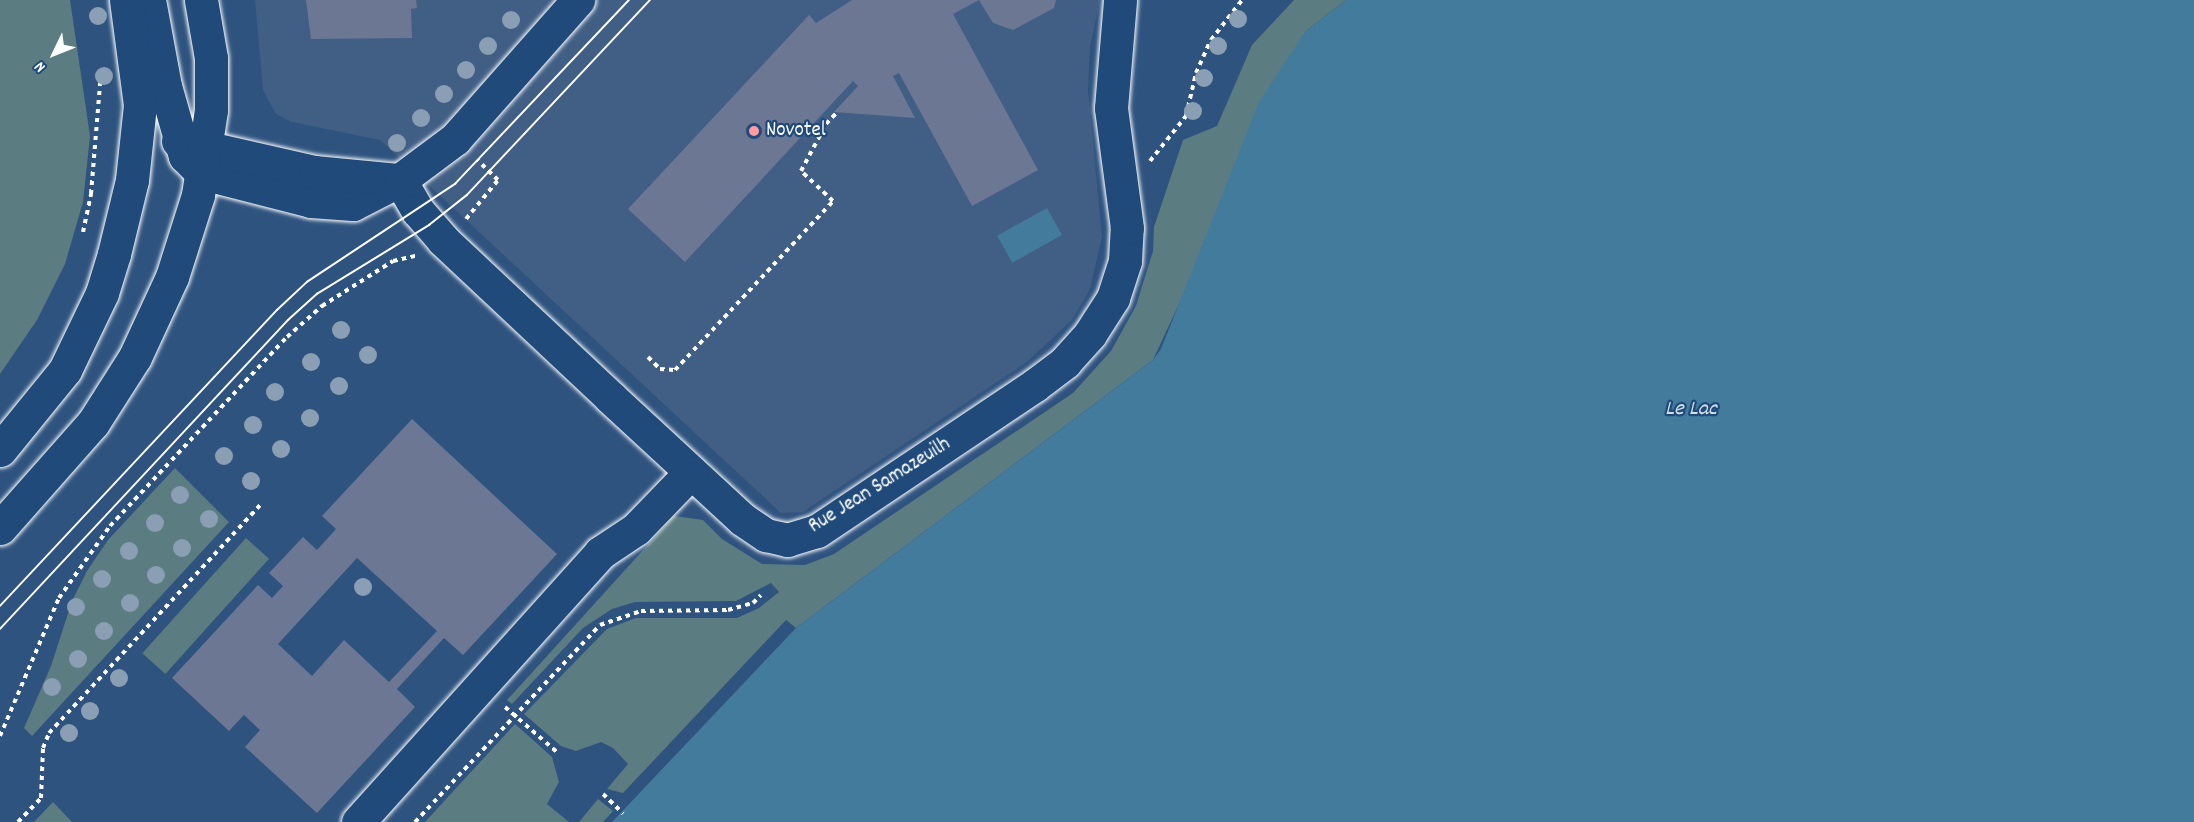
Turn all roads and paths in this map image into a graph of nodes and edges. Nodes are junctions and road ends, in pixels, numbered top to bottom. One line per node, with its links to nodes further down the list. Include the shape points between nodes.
1 (126, 0): 9 (main road, via 136,64)
2 (149, 0): 10 (main road)
3 (201, 0): 10 (main road, via 211,58)
4 (578, 0): 11 (main road, via 455,139)
5 (1120, 0): 12 (main road, Rue Jean Samazeuilh, via 1112,108)
6 (1242, 0): 12 (path, via 1211,40 1196,73 1186,116 1160,151)
7 (837, 112): 15 (path, via 825,124 801,171 833,201 675,370 660,369)
8 (97, 127): 13 (path, via 91,194)
9 (138, 134): 10 (main road); 16 (main road, via 114,254 83,336 43,401)
10 (195, 153): 11 (main road, via 311,201 353,204); 19 (main road, via 172,277 135,357 93,423)
11 (400, 180): 14 (main road, Rue Jean Samazeuilh, via 418,211)
12 (1122, 189): 17 (main road, Rue Jean Samazeuilh, via 1127,228 1125,261 1113,298 1090,334 1065,362 1035,385 817,531 787,540 766,535 742,519)
13 (82, 235)
14 (443, 240): 17 (main road, Rue Jean Samazeuilh); 23 (path, via 423,254 393,261 322,306 287,337 110,526 59,598)
15 (648, 357)
16 (0, 450)
17 (684, 465): 21 (main road, via 636,529 607,546)
18 (260, 505): 27 (path, via 49,733 43,748 40,798)
19 (0, 528)
20 (761, 596): 22 (path, via 753,603 728,610 641,611 610,619 591,631)
21 (480, 686): 22 (path); 28 (main road)
22 (514, 715): 24 (path); 29 (path)
23 (0, 736)
24 (557, 752)
25 (603, 794): 26 (path)
26 (623, 813)
27 (18, 822)
28 (358, 822)
29 (415, 822)

